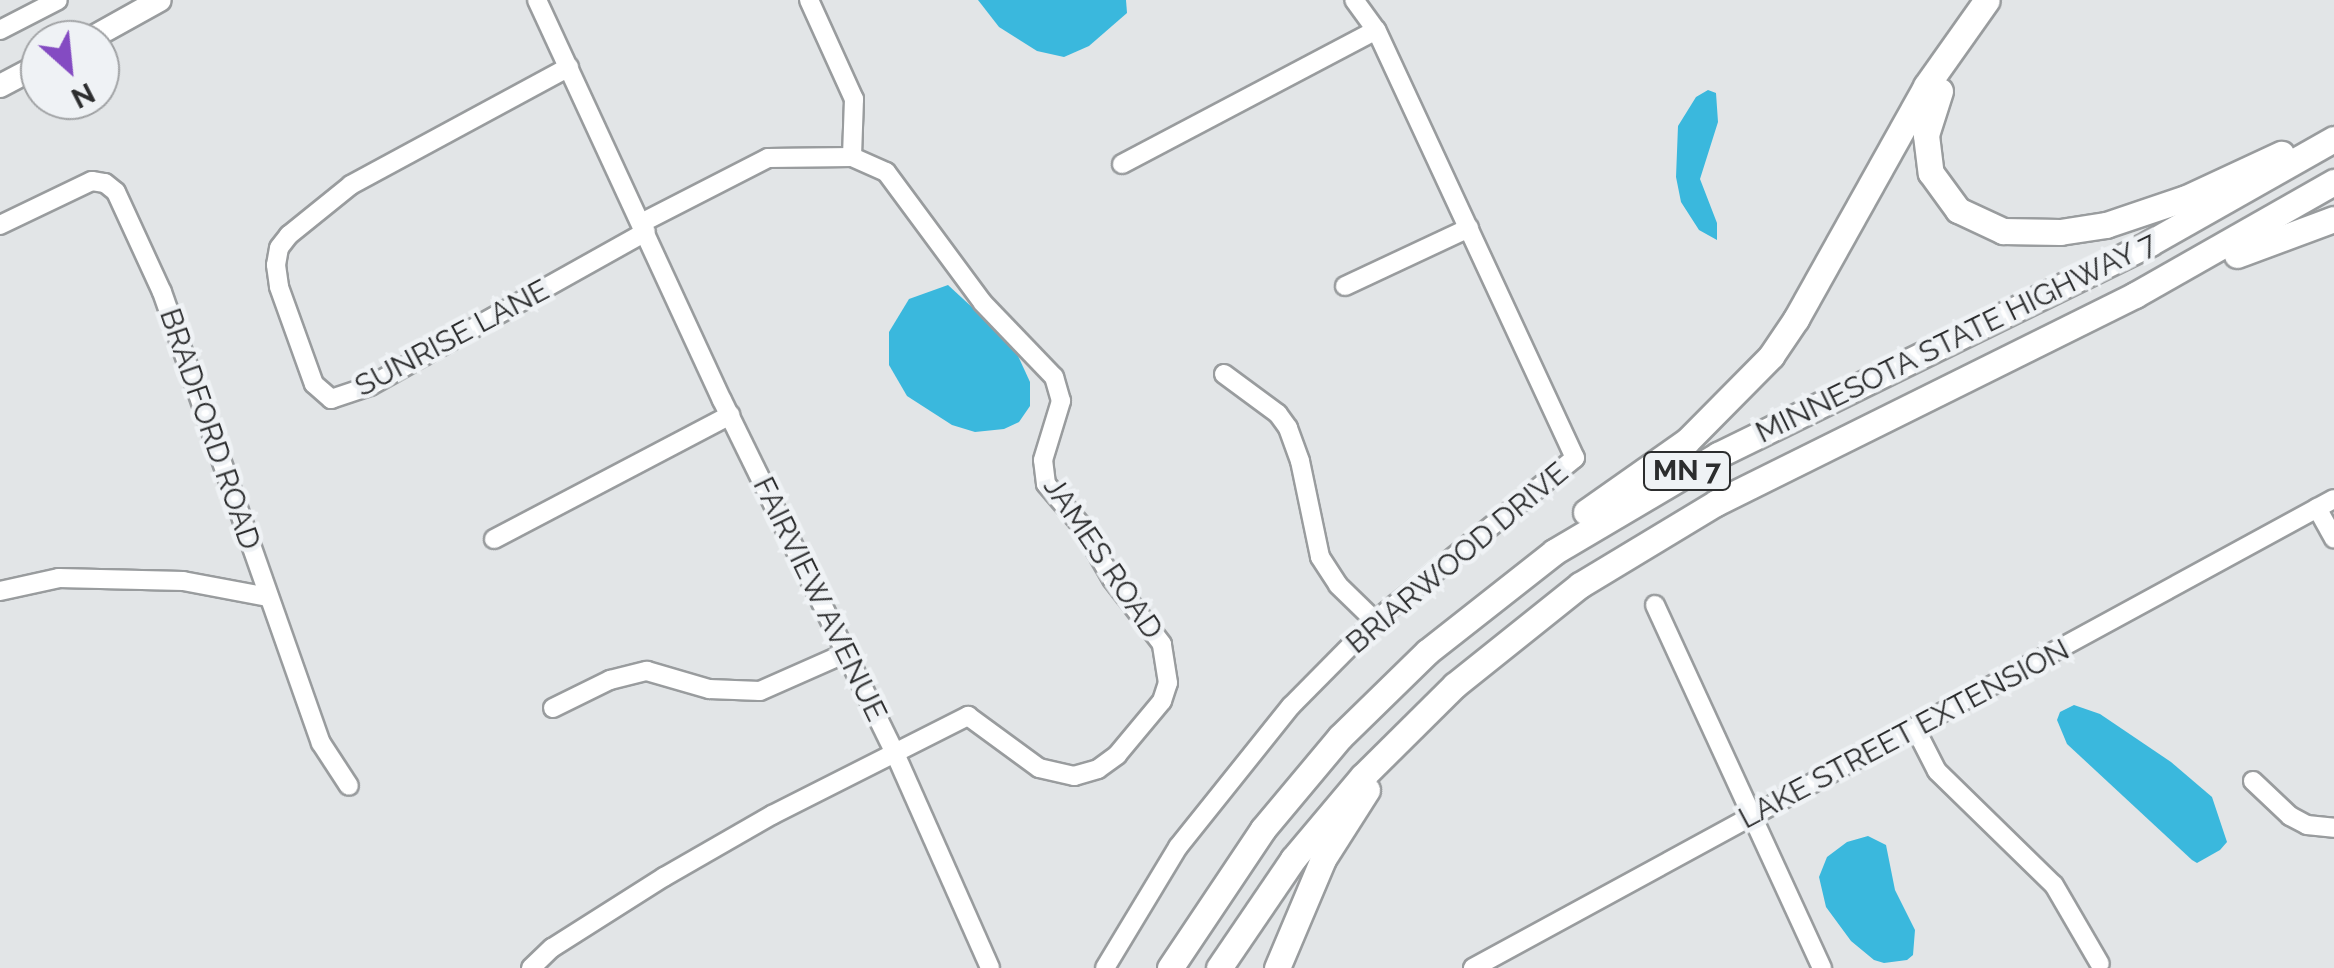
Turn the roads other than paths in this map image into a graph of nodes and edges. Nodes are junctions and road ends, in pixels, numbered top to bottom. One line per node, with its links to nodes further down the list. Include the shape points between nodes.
1 (58, 0): 9 (street)
2 (160, 0): 8 (main road)
3 (537, 0): 11 (street, FAIRVIEW AVENUE)
4 (809, 0): 14 (street, via 854,99)
5 (1354, 0): 10 (street, BRIARWOOD DRIVE)
6 (1987, 0): 32 (highway, via 1940,64 1796,319 1756,373 1687,441 1513,568)
7 (2004, 0): 12 (highway, via 1940,89 1926,135 1936,184 1980,224 2036,234 2106,225 2186,198)
8 (120, 22)
9 (0, 30)
10 (1376, 30): 15 (street); 20 (street, BRIARWOOD DRIVE)
11 (569, 67): 19 (street, FAIRVIEW AVENUE); 19 (street, SUNRISE LANE, via 351,186 304,219 279,248 279,288 314,384 331,398 370,386)
12 (2334, 126)
13 (2334, 138): 32 (highway, MINNESOTA STATE HIGHWAY 7 / MN 7, via 2150,243 1671,480 1554,552)
14 (852, 156): 19 (street, SUNRISE LANE, via 768,158); 37 (street, JAMES ROAD, via 886,172 983,302 1054,377 1061,400 1043,460 1046,484 1081,525 1168,663 1168,683 1150,718 1108,764 1086,774 1061,776 1039,768 968,716)
15 (1122, 164)
16 (2334, 182): 22 (highway, MINNESOTA STATE HIGHWAY 7 / MN 7)
17 (2334, 220): 22 (highway)
18 (0, 225): 29 (street, BRADFORD ROAD, via 92,181 116,192 162,292)
19 (644, 228): 24 (street, FAIRVIEW AVENUE)
20 (1469, 228): 21 (street); 31 (street, BRIARWOOD DRIVE, via 1575,458)
21 (1345, 286)
22 (2045, 341): 34 (highway, MINNESOTA STATE HIGHWAY 7 / MN 7, via 1660,534 1531,621)
23 (1224, 374): 31 (street, via 1288,428 1320,557)
24 (730, 415): 26 (street); 33 (street, FAIRVIEW AVENUE)
25 (2326, 503): 27 (street); 36 (street, LAKE STREET EXTENSION)
26 (494, 539)
27 (2334, 539)
28 (0, 590): 29 (street, via 59,578 183,581)
29 (268, 597): 39 (street, BRADFORD ROAD, via 321,743)
30 (1654, 604): 40 (street)
31 (1374, 621): 47 (street, BRIARWOOD DRIVE, via 1233,773 1169,861)
32 (1427, 652): 48 (highway, MINNESOTA STATE HIGHWAY 7 / MN 7, via 1286,799)
33 (846, 653): 35 (street, via 760,691 726,692 647,672 610,680); 37 (street, FAIRVIEW AVENUE)
34 (1456, 685): 44 (highway, via 1382,770 1323,858); 49 (highway, MINNESOTA STATE HIGHWAY 7 / MN 7, via 1325,819)
35 (553, 708)
36 (1914, 728): 40 (street, LAKE STREET EXTENSION); 43 (street, via 1938,771 2054,885)
37 (894, 751): 45 (street, JAMES ROAD, via 664,877); 46 (street, FAIRVIEW AVENUE)
38 (2253, 781): 41 (street, via 2290,816)
39 (348, 786)
40 (1751, 817): 42 (street, LAKE STREET EXTENSION); 51 (street)
41 (2334, 828)
42 (1509, 959): 50 (street, LAKE STREET EXTENSION)
43 (2100, 964)
44 (1278, 967)
45 (531, 968)
46 (990, 968)
47 (1105, 968)
48 (1170, 968)
49 (1219, 968)
50 (1473, 968)
51 (1822, 968)

